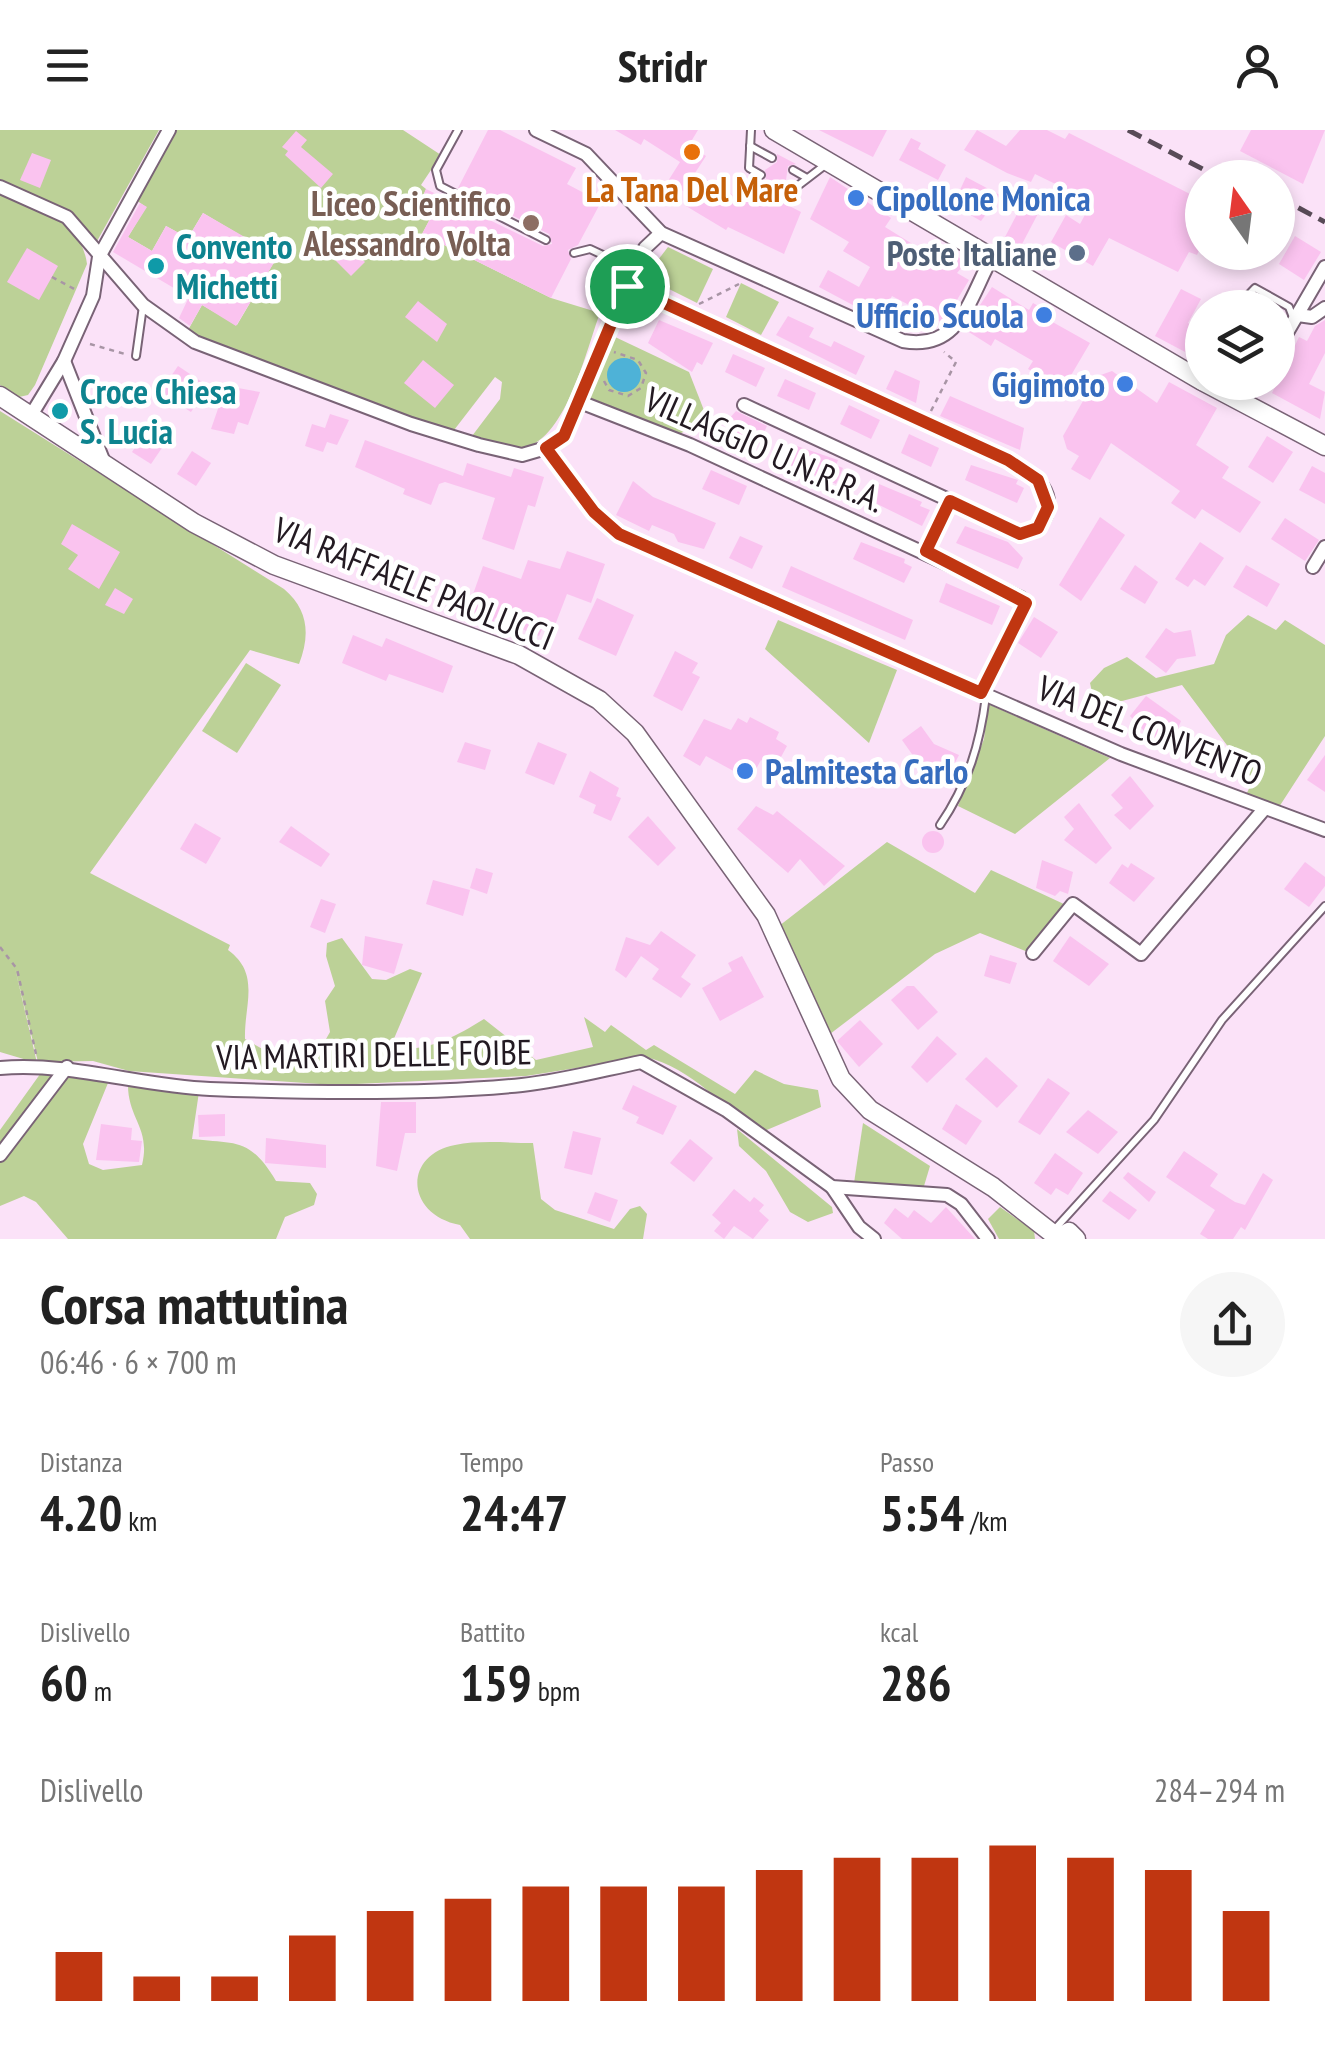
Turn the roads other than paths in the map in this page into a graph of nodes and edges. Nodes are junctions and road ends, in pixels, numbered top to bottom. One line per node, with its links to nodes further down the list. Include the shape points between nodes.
1 (169, 130): 17 (street)
2 (458, 130): 15 (lane, via 436,170 440,186)
3 (536, 130): 14 (street, via 586,154)
4 (751, 130): 6 (lane)
5 (774, 130): 8 (main road)
6 (748, 145): 7 (lane); 10 (lane, via 748,168)
7 (772, 158)
8 (828, 162): 11 (lane); 18 (main road)
9 (793, 170): 11 (lane)
10 (762, 175)
11 (807, 178): 12 (lane, via 790,191)
12 (782, 186)
13 (0, 187): 17 (street, via 67,217)
14 (661, 233): 18 (street, via 842,316 926,346 949,336); 20 (street)
15 (546, 240)
16 (574, 253): 20 (lane, via 590,249)
17 (99, 257): 22 (street); 28 (street, via 93,296)
18 (992, 258): 29 (main road)
19 (1325, 267): 25 (street)
20 (635, 270): 21 (street)
21 (627, 286): 33 (street); 40 (street, VILLAGGIO U.N.R.R.A., via 1008,460 1038,480 1048,507 1038,528 1020,534)
22 (143, 305): 27 (lane); 38 (street, via 195,342 411,424 522,455)
23 (1325, 308): 25 (street)
24 (1295, 315): 25 (lane)
25 (1297, 318): 26 (street)
26 (1295, 321)
27 (136, 356)
28 (64, 361): 36 (street); 39 (street)
29 (1185, 371)
30 (0, 396): 36 (main road, VIA RAFFAELE PAOLUCCI)
31 (1237, 400): 34 (main road)
32 (1244, 400): 34 (street)
33 (580, 402): 38 (street, via 564,436); 42 (street, VILLAGGIO U.N.R.R.A.)
34 (1242, 403): 37 (main road)
35 (744, 406): 40 (street, VILLAGGIO U.N.R.R.A.)
36 (30, 417): 39 (main road, VIA RAFFAELE PAOLUCCI)
37 (1325, 446)
38 (546, 448): 44 (street, VIA DEL CONVENTO, via 619,534)
39 (106, 468): 54 (main road, VIA RAFFAELE PAOLUCCI, via 274,565 519,655 599,700 635,733 766,915 842,1079 870,1110 993,1187)
40 (950, 501): 42 (street)
41 (1325, 547): 43 (street)
42 (926, 551): 44 (street, VILLAGGIO U.N.R.R.A., via 1026,603)
43 (1313, 567)
44 (984, 694): 45 (street, VIA DEL CONVENTO); 46 (lane, via 978,747)
45 (1265, 808): 47 (street, VIA DEL CONVENTO); 49 (street, via 1141,954 1073,904)
46 (940, 824)
47 (1325, 830)
48 (1325, 906): 54 (lane, via 1222,1020 1154,1120)
49 (1033, 953)
50 (67, 1067): 51 (street, VIA MARTIRI DELLE FOIBE); 52 (street); 53 (street, VIA MARTIRI DELLE FOIBE, via 208,1089 362,1090 522,1085 641,1062 726,1110)
51 (0, 1068)
52 (0, 1155)
53 (832, 1187): 55 (street, VIA MARTIRI DELLE FOIBE); 56 (street, via 947,1195)
54 (1055, 1236): 57 (main road, via 1068,1232)
55 (874, 1239)
56 (988, 1239)
57 (1076, 1239)

